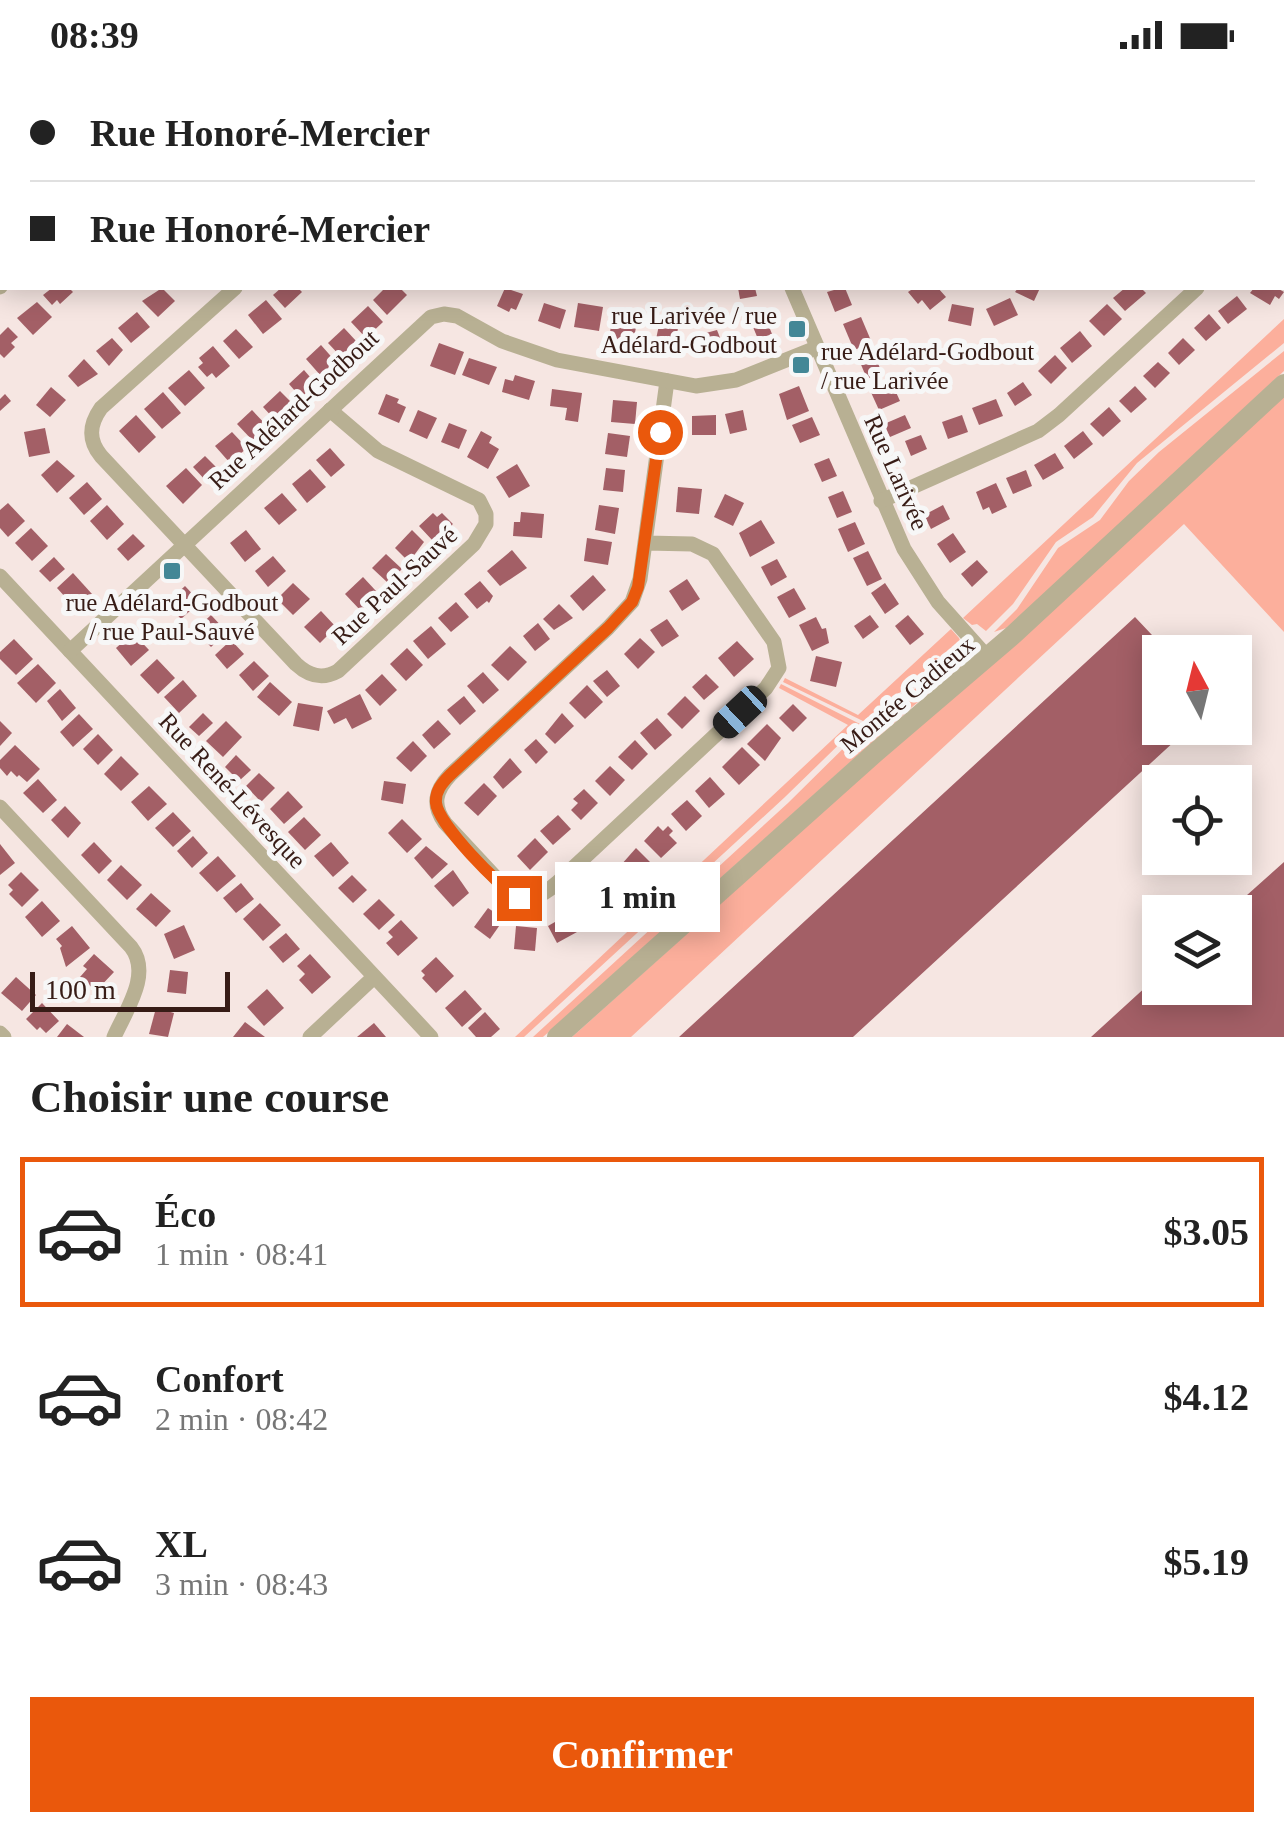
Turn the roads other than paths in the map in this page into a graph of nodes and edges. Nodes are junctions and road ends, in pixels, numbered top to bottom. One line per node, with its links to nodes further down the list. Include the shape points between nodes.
1 (234, 290): 10 (street, via 101,408 92,425 98,451)
2 (793, 290): 4 (street, Rue Larivée)
3 (1195, 290): 8 (street, via 1038,431)
4 (816, 348): 5 (street, Rue Adélard-Godbout, via 724,384); 8 (street, Rue Larivée)
5 (666, 381): 7 (street, Rue Adélard-Godbout, via 544,356 457,316 437,314); 9 (street)
6 (1284, 384): 13 (street, Montée Cadieux)
7 (330, 410): 10 (street, Rue Adélard-Godbout); 10 (street, Rue Paul-Sauvé, via 369,445 479,500 487,518 474,544 344,667 324,677 302,670)
8 (881, 501): 13 (street, Rue Larivée, via 928,590)
9 (646, 542): 9 (street, via 638,587 626,609 437,794 445,823 519,898 535,898 557,883 766,688 779,668 774,642 712,554 692,544)
10 (184, 544): 12 (street, Rue Adélard-Godbout)
11 (0, 576): 12 (street, Rue René-Lévesque)
12 (70, 652): 15 (street, Rue René-Lévesque)
13 (988, 658): 19 (street, Montée Cadieux)
14 (0, 807): 16 (street, via 139,960 138,982)
15 (374, 977): 17 (street); 18 (street, Rue René-Lévesque)
16 (114, 1037)
17 (310, 1037)
18 (431, 1037)
19 (558, 1037)

